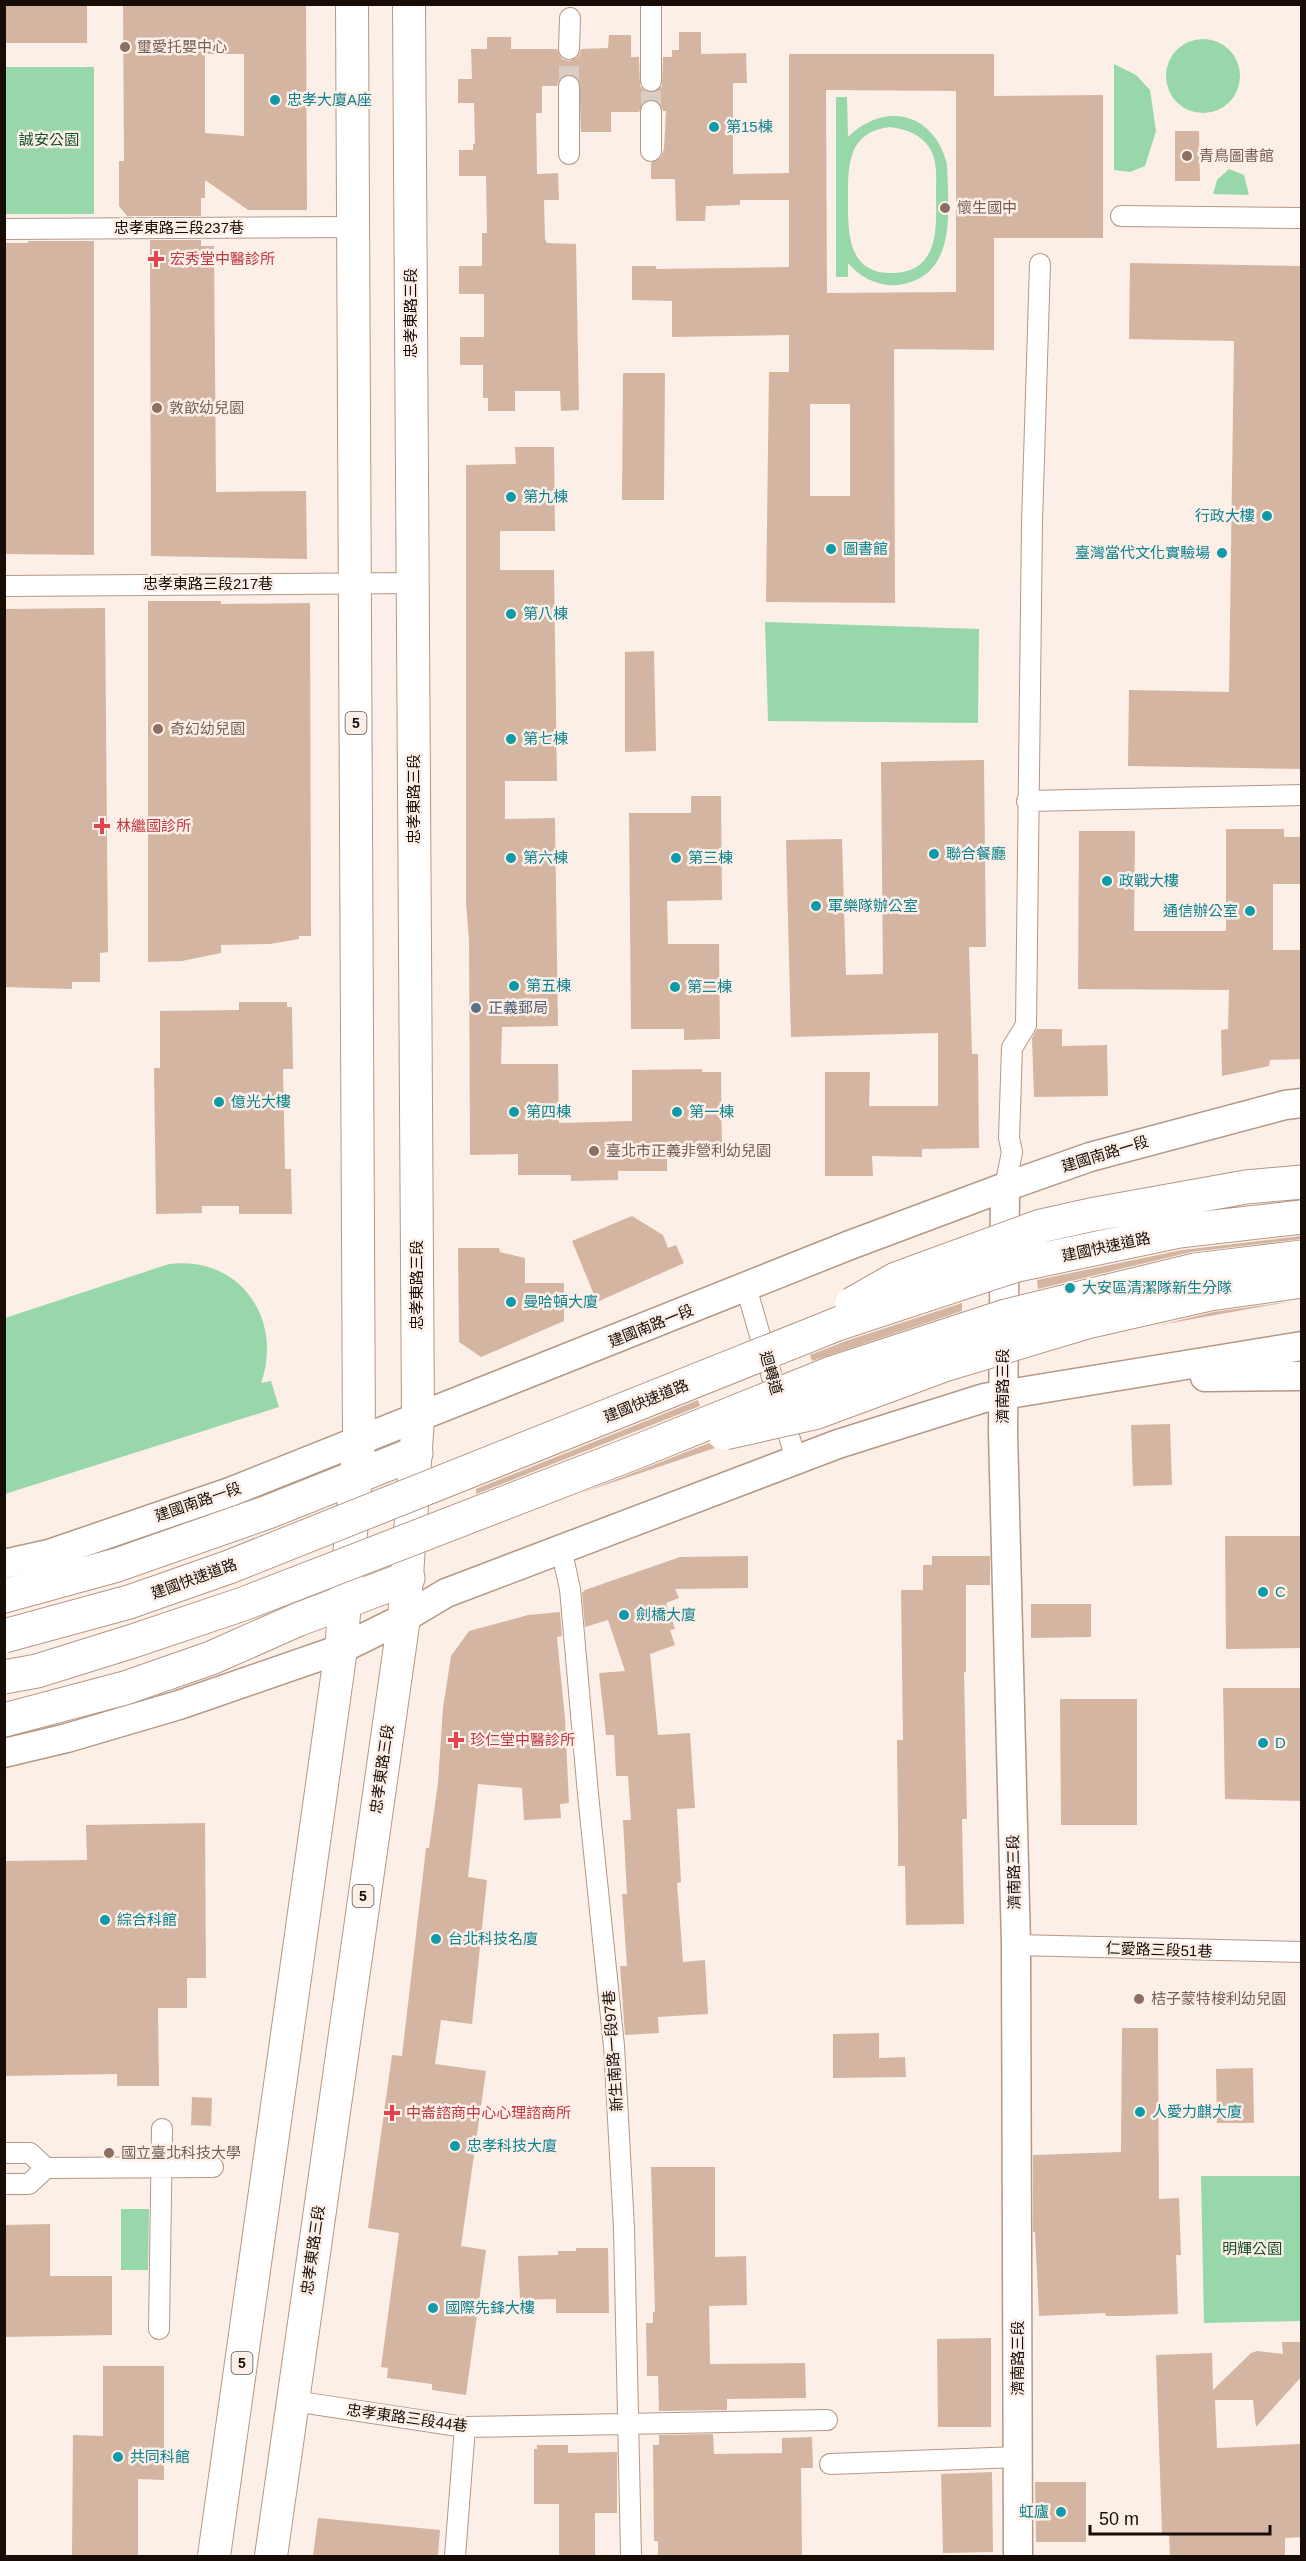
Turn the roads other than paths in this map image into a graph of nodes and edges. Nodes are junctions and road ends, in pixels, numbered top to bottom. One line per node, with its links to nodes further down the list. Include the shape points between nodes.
1 (352, 4): 13 (main road, 5)
2 (408, 4): 17 (main road, 忠孝東路三段 / 5)
3 (651, 4): 6 (street)
4 (570, 18): 5 (street)
5 (569, 49)
6 (651, 81)
7 (569, 86): 10 (street)
8 (651, 111): 9 (street)
9 (651, 151)
10 (569, 154)
11 (1121, 216): 12 (street)
12 (1302, 218)
13 (353, 226): 14 (street, 忠孝東路三段237巷); 16 (main road, 5)
14 (4, 229)
15 (1040, 264): 20 (street)
16 (355, 583): 17 (street, 忠孝東路三段217巷); 18 (street, 忠孝東路三段217巷); 34 (main road, 5)
17 (412, 583): 33 (main road, 忠孝東路三段 / 5)
18 (4, 586)
19 (1302, 795): 20 (street)
20 (1027, 801): 23 (street, via 1026,1025 1012,1048 1012,1152)
21 (1302, 1103): 23 (street, 建國南路一段, via 1090,1157)
22 (1302, 1182): 29 (highway, bridge, via 1246,1187 1041,1226 896,1279)
23 (1005, 1187): 27 (street, 建國南路一段); 32 (street, 濟南路三段)
24 (1302, 1217): 29 (highway, 建國快速道路, bridge, via 1179,1231 1017,1265 840,1323)
25 (1302, 1257): 35 (highway, bridge, via 1195,1270 1006,1316 829,1374)
26 (1302, 1281): 35 (highway, bridge, via 1210,1294 1088,1322 944,1365 814,1413)
27 (746, 1287): 33 (street, 建國南路一段); 37 (street, 迴轉道)
28 (1302, 1346): 30 (street)
29 (767, 1353): 45 (highway, 建國快速道路, bridge, via 229,1567 129,1602)
30 (1156, 1372): 31 (street, via 1199,1377); 32 (street)
31 (1302, 1376)
32 (1003, 1394): 37 (street); 50 (street, 濟南路三段)
33 (418, 1419): 34 (street, 建國南路一段); 36 (main road, 忠孝東路三段 / 5)
34 (359, 1442): 38 (main road, 5); 40 (street, 建國南路一段, via 219,1496 49,1554)
35 (636, 1452): 47 (highway, bridge, via 243,1604 37,1671)
36 (416, 1453): 38 (highway); 41 (main road, 忠孝東路三段 / 5)
37 (796, 1460): 39 (street)
38 (357, 1476): 42 (highway, via 117,1565); 43 (main road, 5)
39 (561, 1548): 44 (street, via 446,1593); 61 (street, 新生南路一段97巷, via 570,1589 614,2046)
40 (4, 1564)
41 (408, 1578): 43 (highway); 44 (main road, 忠孝東路三段 / 5)
42 (4, 1596)
43 (346, 1601): 46 (main road, 5); 48 (highway, via 211,1658 124,1688)
44 (404, 1618): 46 (street); 59 (main road, 忠孝東路三段 / 5)
45 (4, 1636)
46 (341, 1649): 49 (street, via 179,1705); 65 (main road, 5)
47 (4, 1677)
48 (4, 1720)
49 (4, 1753)
50 (1016, 1945): 51 (street, 仁愛路三段51巷); 63 (street, 濟南路三段)
51 (1302, 1953)
52 (162, 2130): 54 (street)
53 (4, 2153): 56 (street, via 30,2153)
54 (162, 2166): 55 (street); 56 (street); 58 (street)
55 (213, 2167)
56 (46, 2168): 57 (street, via 29,2184)
57 (4, 2184)
58 (159, 2329)
59 (294, 2401): 62 (street, 忠孝東路三段44巷); 66 (main road, 忠孝東路三段 / 5)
60 (827, 2420): 61 (street, 忠孝東路三段44巷)
61 (629, 2424): 62 (street, 忠孝東路三段44巷); 68 (street, 新生南路一段97巷)
62 (465, 2427): 67 (street)
63 (1018, 2457): 64 (street); 69 (street, 濟南路三段)
64 (830, 2464)
65 (214, 2556)
66 (271, 2556)
67 (455, 2556)
68 (631, 2556)
69 (1018, 2556)

